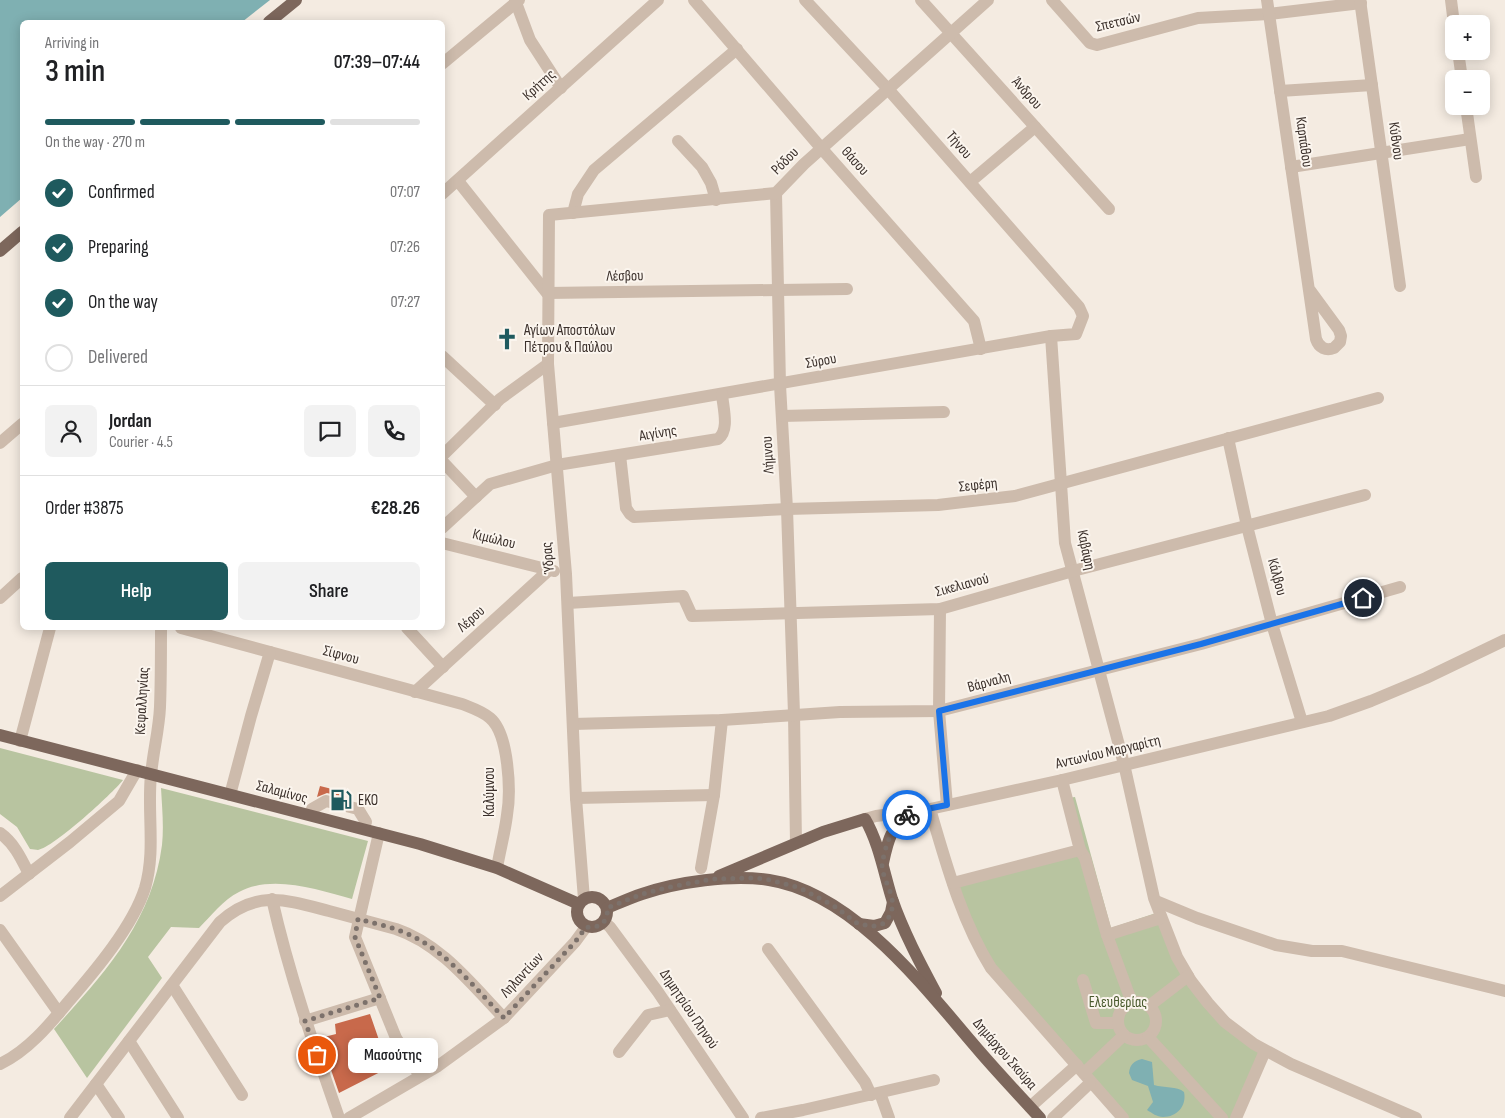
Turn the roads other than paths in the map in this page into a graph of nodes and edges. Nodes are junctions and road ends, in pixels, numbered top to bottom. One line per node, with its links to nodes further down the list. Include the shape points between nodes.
1 (296, 0): 14 (main road)
2 (658, 0): 19 (street, Κρήτης)
3 (694, 0): 16 (street, Θάσου)
4 (805, 0): 20 (street, Τήνου)
5 (921, 0): 15 (street, Άνδρου)
6 (988, 0): 15 (street, Ρόδου)
7 (1052, 0): 12 (street, Σπετσών, via 1090,43 1097,46 1198,18)
8 (1267, 0): 12 (street, Καρπάθου)
9 (1451, 0): 13 (street)
10 (517, 1): 17 (street); 19 (street, via 530,40)
11 (1361, 2): 12 (street); 18 (street, Κύθνου)
12 (1269, 14): 21 (street, Καρπάθου)
13 (1453, 15)
14 (272, 20)
15 (951, 33): 20 (street, Ρόδου); 23 (street, Άνδρου)
16 (737, 50): 26 (street, Θάσου); 36 (street, via 594,170 578,194)
17 (445, 61)
18 (1372, 85): 21 (street); 27 (street, Κύθνου)
19 (561, 88): 30 (street, Κρήτης)
20 (888, 89): 26 (street, Ρόδου); 31 (street, Τήνου)
21 (1280, 91): 28 (street, Καρπάθου)
22 (1467, 115): 24 (street)
23 (1035, 126): 31 (street); 35 (street, Άνδρου)
24 (1470, 139): 27 (street); 29 (street)
25 (678, 141): 34 (street, via 702,167)
26 (822, 149): 33 (street, Ρόδου); 49 (street, Θάσου, via 974,321)
27 (1381, 153): 28 (street); 40 (street, Κύθνου)
28 (1291, 167): 42 (street, Καρπάθου)
29 (1476, 177)
30 (458, 181): 32 (street, Κρήτης); 44 (street)
31 (970, 182): 45 (street, Τήνου, via 1079,307)
32 (445, 192)
33 (776, 193): 34 (street, Ρόδου); 43 (street, Λήμνου)
34 (716, 200): 36 (street, Ρόδου)
35 (1109, 208)
36 (573, 212): 37 (street, Ρόδου)
37 (549, 215): 44 (street, Ύδρας)
38 (20, 234): 39 (main road)
39 (0, 251)
40 (1400, 286)
41 (847, 289): 43 (street, Λέσβου)
42 (1309, 289): 46 (street, Καρπάθου); 47 (street, Καρπάθου)
43 (779, 290): 44 (street, Λέσβου); 52 (street, Λήμνου)
44 (548, 293): 51 (street, Ύδρας)
45 (1083, 316): 48 (street, Σύρου, via 1076,334)
46 (1332, 320): 47 (street); 47 (street, Καρπάθου, via 1341,336 1334,348 1320,346)
47 (1314, 328)
48 (1051, 336): 49 (street, Σύρου); 66 (street, Καβάφη)
49 (981, 349): 52 (street, Σύρου)
50 (445, 359): 55 (street)
51 (548, 364): 55 (street); 58 (street, Ύδρας)
52 (780, 384): 53 (street, Σύρου); 57 (street, Λήμνου)
53 (722, 394): 58 (street, Σύρου); 63 (street, Αιγίνης, via 725,430 718,439)
54 (1378, 398): 60 (street, Σεφέρη)
55 (494, 405): 62 (street)
56 (944, 412): 57 (street)
57 (782, 416): 69 (street, Λήμνου)
58 (553, 423): 65 (street, Ύδρας)
59 (20, 426): 61 (street)
60 (1228, 438): 66 (street, Σεφέρη); 71 (street, Κάλβου)
61 (0, 443)
62 (445, 453)
63 (620, 455): 65 (street, Αιγίνης); 69 (street, Σεφέρη, via 626,508 633,516)
64 (445, 464): 68 (street)
65 (557, 465): 68 (street, Αιγίνης, via 490,484); 75 (street, Ύδρας)
66 (1061, 484): 69 (street, Σεφέρη, via 1008,498 965,503); 74 (street, Καβάφη, via 1065,543)
67 (1365, 495): 71 (street, Σικελιανού)
68 (476, 497): 70 (street, Αιγίνης)
69 (787, 509): 81 (street, Λήμνου)
70 (445, 525)
71 (1247, 526): 74 (street, Σικελιανού); 82 (street, Κάλβου)
72 (445, 544): 73 (street, Κιμώλου)
73 (549, 570): 75 (street, Κιμώλου); 89 (street, Λέρου)
74 (1073, 571): 80 (street, Σικελιανού); 90 (street, Καβάφη)
75 (566, 574): 79 (street, Ύδρας)
76 (20, 580): 78 (street)
77 (1400, 587): 82 (street, Βάρναλη)
78 (0, 598)
79 (568, 603): 81 (street, Σικελιανού, via 684,596 692,616); 97 (street, Ύδρας)
80 (940, 610): 81 (street, Σικελιανού); 92 (street)
81 (791, 614): 93 (street, Λήμνου)
82 (1272, 624): 90 (street, Βάρναλη); 96 (street, Κάλβου)
83 (49, 630): 99 (street)
84 (161, 630): 102 (street, Κεφαλληνίας, via 160,707)
85 (188, 630): 88 (street, Σίφνου)
86 (409, 630): 89 (street)
87 (1505, 640): 96 (street, Αντωνίου Μαργαρίτη, via 1371,701)
88 (270, 652): 91 (street, Σίφνου); 104 (street)
89 (442, 667): 91 (street, Λέρου)
90 (1098, 670): 92 (street, Βάρναλη); 100 (street, Καβάφη)
91 (415, 692): 94 (street, Σίφνου, via 462,704)
92 (939, 711): 93 (street, Βάρναλη); 107 (street)
93 (794, 714): 95 (street, Βάρναλη); 115 (street, Λήμνου)
94 (491, 719): 119 (street, Καλύμνου, via 499,730 508,778 508,813)
95 (722, 720): 97 (street, Βάρναλη); 105 (street)
96 (1302, 722): 100 (street, Αντωνίου Μαργαρίτη)
97 (573, 724): 106 (street, Ύδρας)
98 (0, 735): 99 (main road, Σαλαμίνος)
99 (20, 741): 101 (main road, Σαλαμίνος)
100 (1124, 764): 103 (street, Αντωνίου Μαργαρίτη); 127 (street, Καβάφη)
101 (137, 770): 102 (main road, Σαλαμίνος); 121 (street, via 119,801)
102 (151, 775): 104 (main road, Σαλαμίνος); 148 (street, Κεφαλληνίας, via 151,859 144,889 131,918 108,952)
103 (1062, 780): 107 (street, Αντωνίου Μαργαρίτη); 116 (street)
104 (230, 795): 114 (main road, Σαλαμίνος)
105 (714, 795): 106 (street); 120 (street)
106 (576, 798): 128 (street, Ύδρας)
107 (947, 805): 109 (street, Αντωνίου Μαργαρίτη)
108 (312, 809): 112 (street, via 326,801 358,809)
109 (930, 809): 110 (street, Αντωνίου Μαργαρίτη); 124 (street)
110 (912, 812): 111 (street, Αντωνίου Μαργαρίτη); 118 (main road, via 892,830)
111 (865, 819): 115 (main road, Αντωνίου Μαργαρίτη); 118 (main road)
112 (366, 822)
113 (0, 833): 121 (street, via 8,838)
114 (379, 833): 119 (main road, Σαλαμίνος); 132 (street)
115 (796, 843): 117 (main road, Αντωνίου Μαργαρίτη)
116 (1080, 850): 124 (street); 137 (street, via 1085,858 1089,889)
117 (764, 858): 122 (main road, Αντωνίου Μαργαρίτη); 123 (main road, via 764,872)
118 (882, 865): 129 (main road)
119 (497, 868): 128 (main road, Σαλαμίνος)
120 (701, 868)
121 (29, 874): 125 (street)
122 (713, 879): 123 (main road); 130 (main road, via 642,894)
123 (770, 880): 134 (main road, via 809,893 844,912)
124 (953, 883): 158 (street, via 974,939 991,968)
125 (0, 896)
126 (272, 899): 132 (street); 141 (street, via 249,903 225,917); 150 (street)
127 (1156, 901): 131 (street, Καβάφη); 142 (street, via 1276,945 1312,951 1342,951)
128 (581, 902): 130 (main road, via 598,898); 135 (main road, via 578,920)
129 (893, 902): 134 (main road, via 885,923 874,926); 147 (main road, via 919,961)
130 (607, 908): 133 (main road)
131 (1161, 918): 137 (street); 139 (street, Καβάφη)
132 (358, 919): 143 (street, via 355,937); 149 (street, via 401,931 428,944)
133 (604, 922): 135 (main road, via 596,927); 146 (street, Δημητρίου Γληνού)
134 (858, 924): 147 (main road, via 890,951)
135 (586, 927): 149 (street, Ληλαντίων)
136 (0, 930): 148 (street)
137 (1107, 935): 144 (street)
138 (768, 949): 162 (street)
139 (1188, 976): 145 (street); 155 (street, Καβάφη, via 1221,1017)
140 (1083, 980): 151 (street, via 1096,1022)
141 (172, 985): 154 (street); 163 (street)
142 (1505, 991)
143 (380, 998): 150 (street); 159 (street, via 396,1038)
144 (1132, 1003): 145 (street); 151 (street, via 1121,1010)
145 (1149, 1006): 153 (street, via 1157,1022)
146 (670, 1010): 156 (street, via 648,1015); 170 (street, Δημητρίου Γληνού)
147 (946, 1010): 164 (main road, Δημάρχου Σκούρα)
148 (59, 1013): 157 (street, Κεφαλληνίας, via 27,1046)
149 (504, 1018): 159 (street, Ληλαντίων)
150 (305, 1021): 168 (street)
151 (1118, 1023): 152 (street)
152 (1124, 1035): 153 (street, via 1135,1040); 158 (street)
153 (1148, 1037): 176 (street)
154 (129, 1041): 161 (street); 167 (street)
155 (1265, 1051): 177 (street); 178 (street, Καβάφη)
156 (619, 1052)
157 (0, 1064)
158 (1084, 1074): 164 (street); 174 (street); 175 (street)
159 (420, 1076): 169 (street, Ληλαντίων)
160 (934, 1080): 162 (street)
161 (96, 1084): 165 (street); 166 (street)
162 (876, 1094): 171 (street); 172 (street)
163 (242, 1095)
164 (1030, 1107): 173 (main road, Δημάρχου Σκούρα)
165 (70, 1118)
166 (119, 1118)
167 (178, 1118)
168 (339, 1118)
169 (349, 1118)
170 (742, 1118)
171 (761, 1118)
172 (889, 1118)
173 (1040, 1118)
174 (1054, 1118)
175 (1123, 1118)
176 (1222, 1118)
177 (1236, 1118)
178 (1416, 1118)

